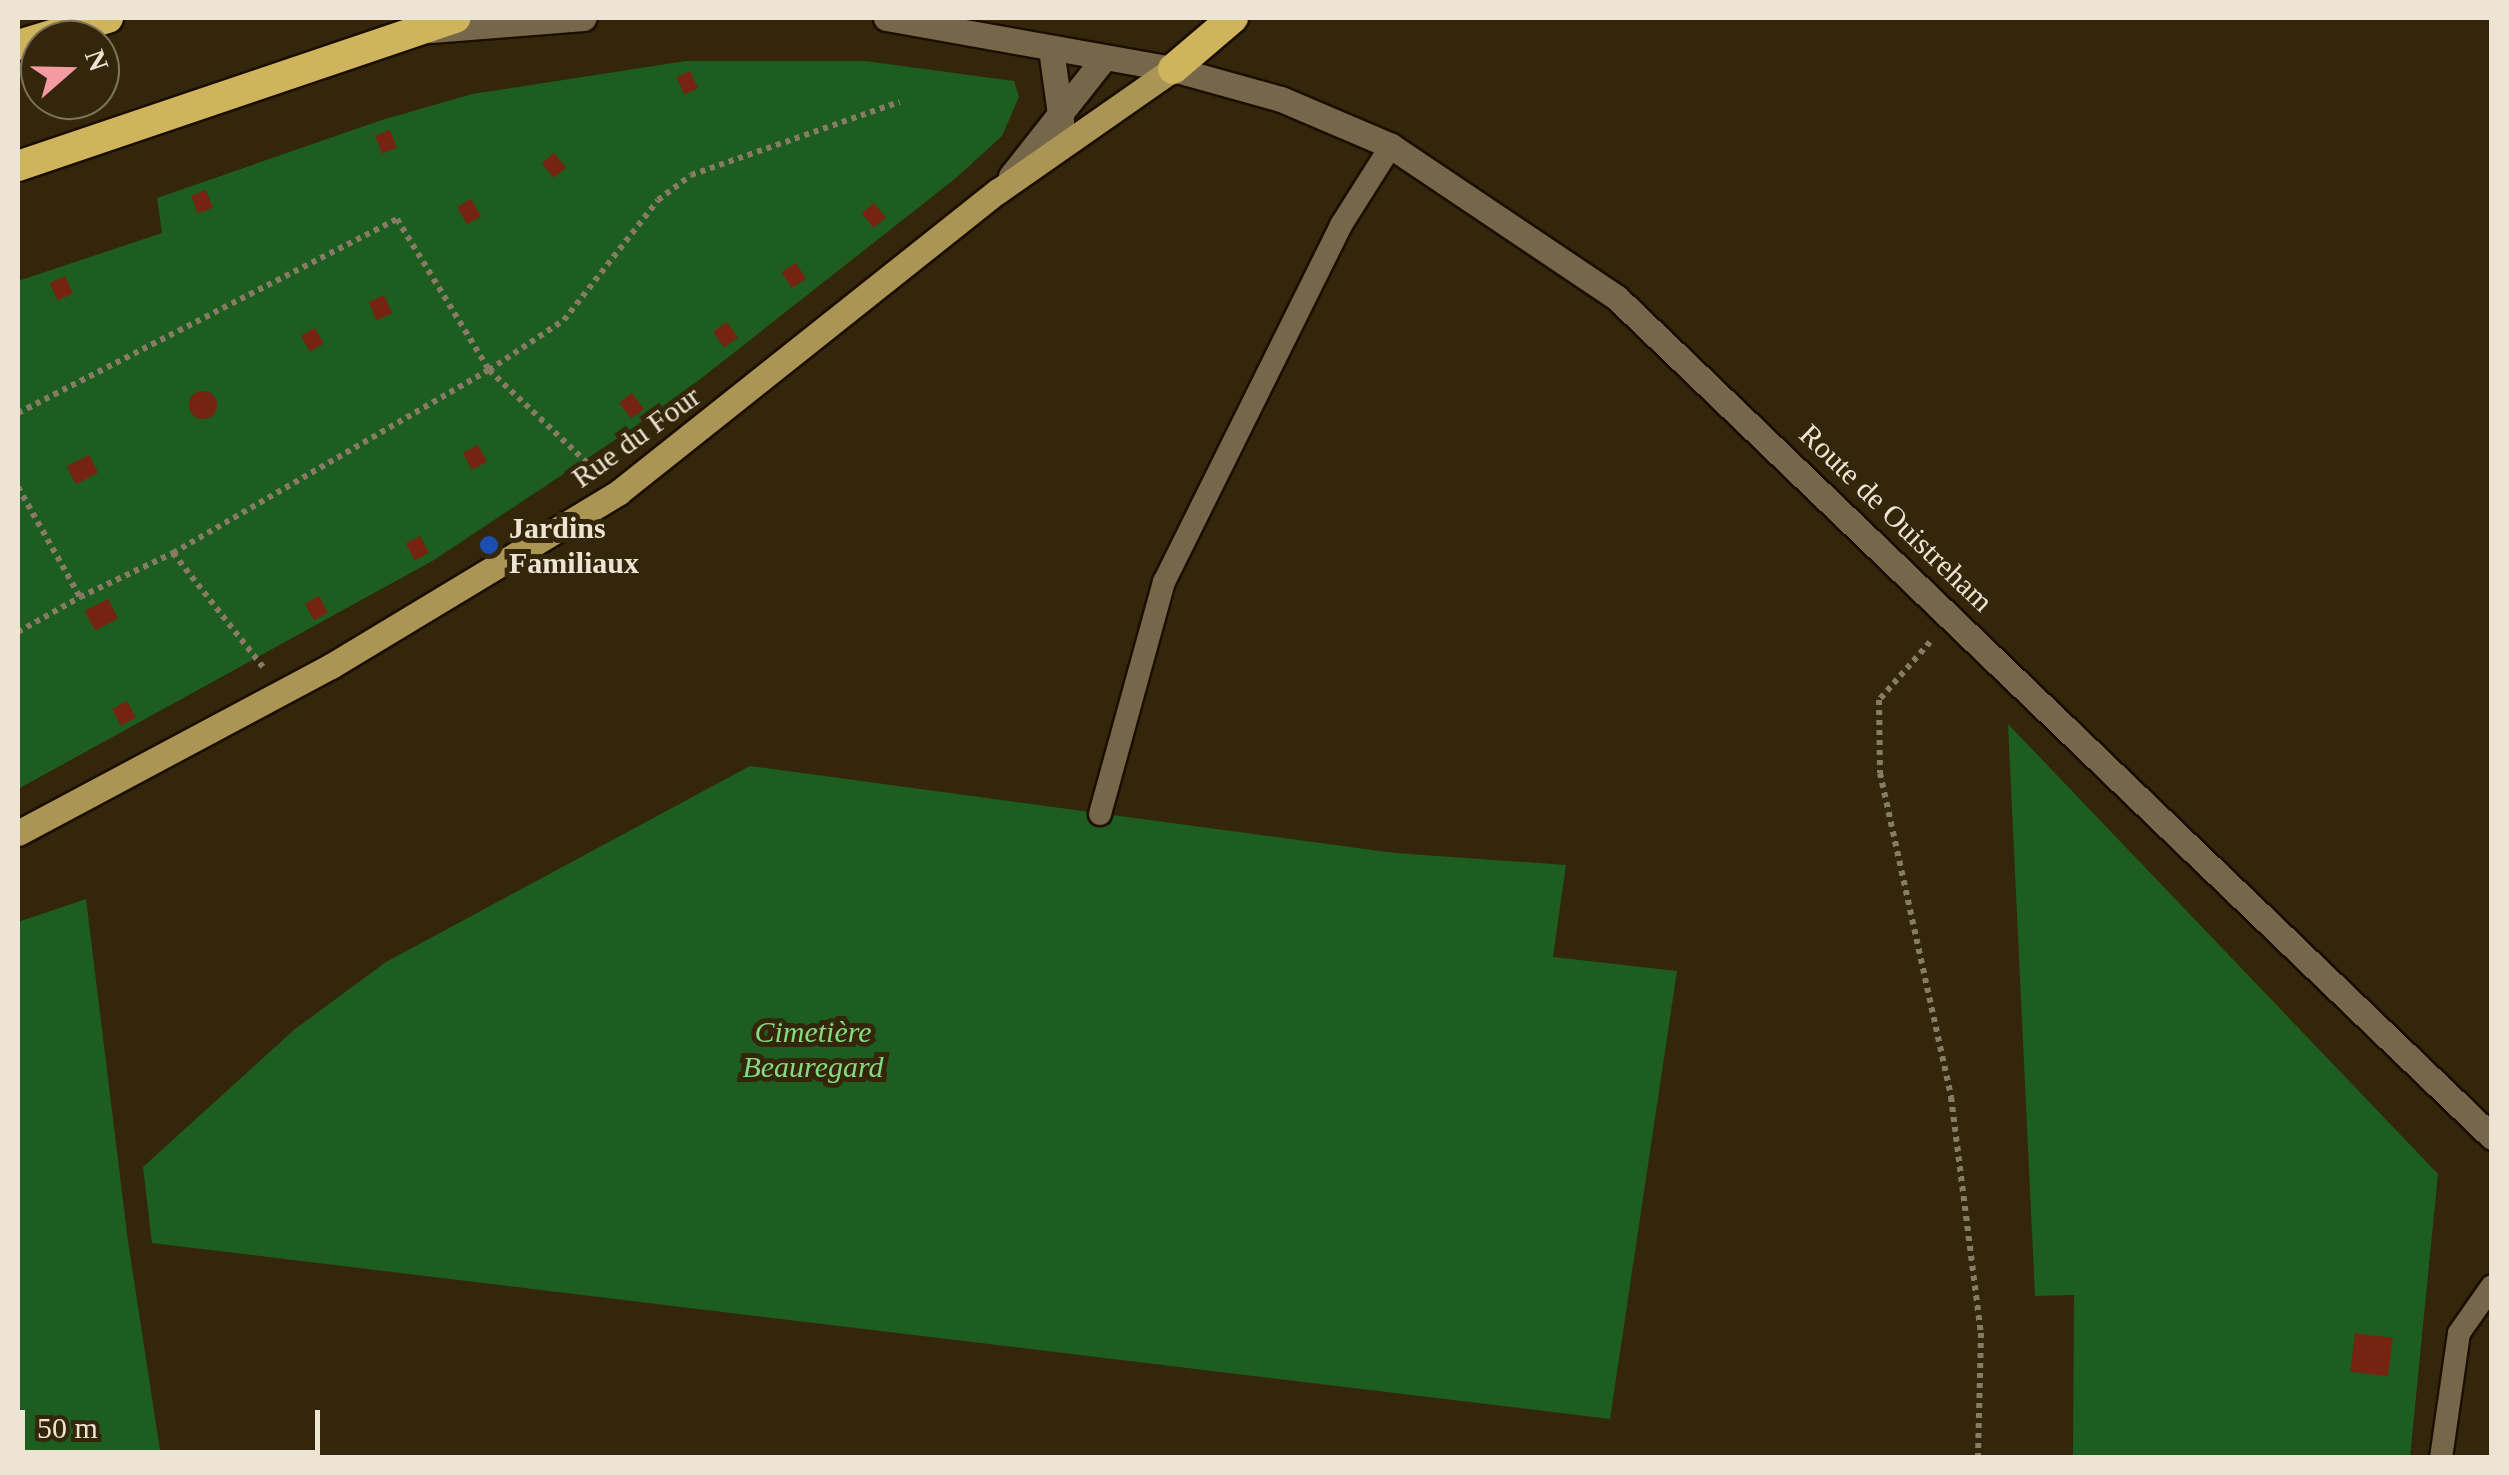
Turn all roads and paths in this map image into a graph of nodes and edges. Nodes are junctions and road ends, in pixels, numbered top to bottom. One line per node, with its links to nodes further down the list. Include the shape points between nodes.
1 (108, 18): 7 (highway)
2 (456, 18): 6 (highway)
3 (584, 18): 6 (street)
4 (886, 18): 8 (street, Route de Ouistreham)
5 (1233, 18): 10 (highway)
6 (420, 30): 14 (highway)
7 (18, 46)
8 (1051, 49): 9 (street, Route de Ouistreham); 12 (street)
9 (1101, 62): 10 (street, Route de Ouistreham); 12 (street, Rue du Four)
10 (1172, 69): 13 (street, Route de Ouistreham, via 1281,99); 15 (main road, Rue du Four)
11 (900, 102): 16 (path, via 691,174 658,200 564,320)
12 (1061, 121): 15 (street, Rue du Four)
13 (1391, 146): 22 (street, Route de Ouistreham, via 1616,298); 25 (lane, via 1314,277 1164,582)
14 (18, 166)
15 (998, 190): 19 (main road, Rue du Four)
16 (490, 370): 17 (path, via 398,219); 19 (path); 20 (path)
17 (18, 413)
18 (18, 487): 21 (path)
19 (619, 492): 24 (main road, Rue du Four)
20 (173, 553): 21 (path); 24 (path)
21 (80, 597): 23 (path)
22 (1952, 617): 27 (street, Route de Ouistreham); 29 (path, via 1880,700 1880,773 1951,1097 1980,1334)
23 (18, 632)
24 (282, 692): 26 (main road, Rue du Four)
25 (1100, 814)
26 (18, 833)
27 (2492, 1137)
28 (2492, 1286): 30 (lane, via 2459,1334)
29 (1978, 1458)
30 (2442, 1458)

